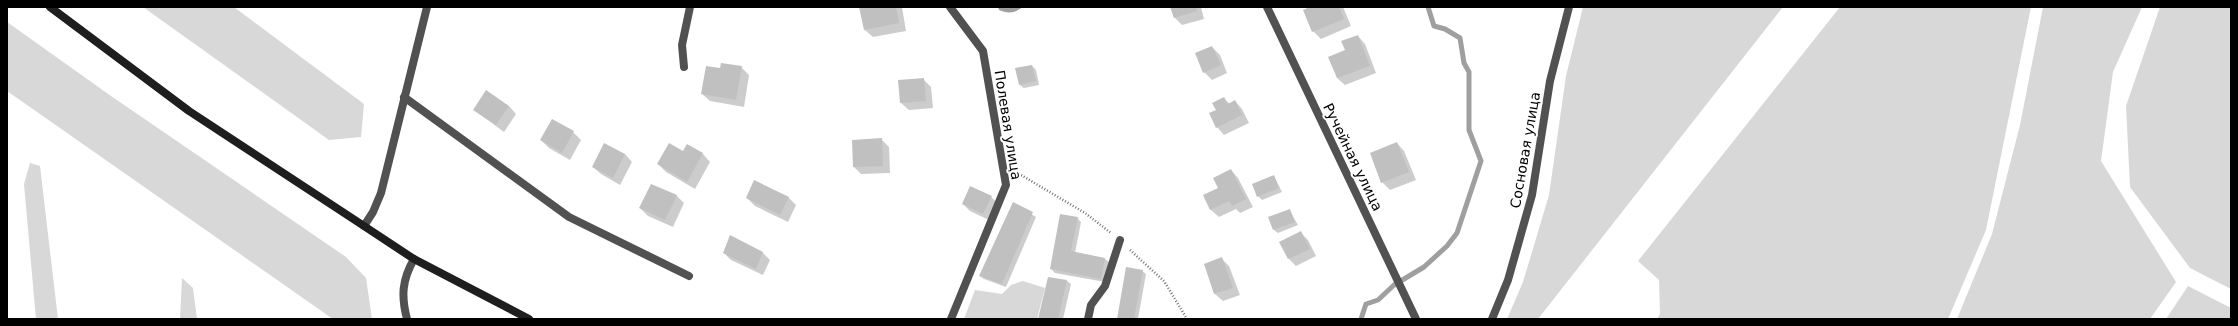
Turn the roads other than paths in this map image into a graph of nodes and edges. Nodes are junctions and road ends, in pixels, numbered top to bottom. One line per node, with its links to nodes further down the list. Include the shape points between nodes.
1 (50, 7): 9 (main road, via 189,110)
2 (427, 7): 8 (street)
3 (690, 7): 7 (street, via 682,45)
4 (950, 7): 15 (street, Полевая улица, via 983,51 1006,185)
5 (1267, 7): 17 (street, Ручейная улица)
6 (1569, 7): 18 (street, Сосновая улица, via 1550,81 1532,195 1508,280)
7 (684, 67)
8 (404, 97): 9 (street, via 381,193); 12 (street, via 569,217)
9 (364, 226): 11 (main road)
10 (1120, 240): 16 (street, via 1105,286 1091,305)
11 (414, 258): 13 (street, via 403,284 402,300); 14 (main road)
12 (689, 276)
13 (407, 319)
14 (529, 319)
15 (951, 319)
16 (1088, 319)
17 (1416, 319)
18 (1492, 319)

